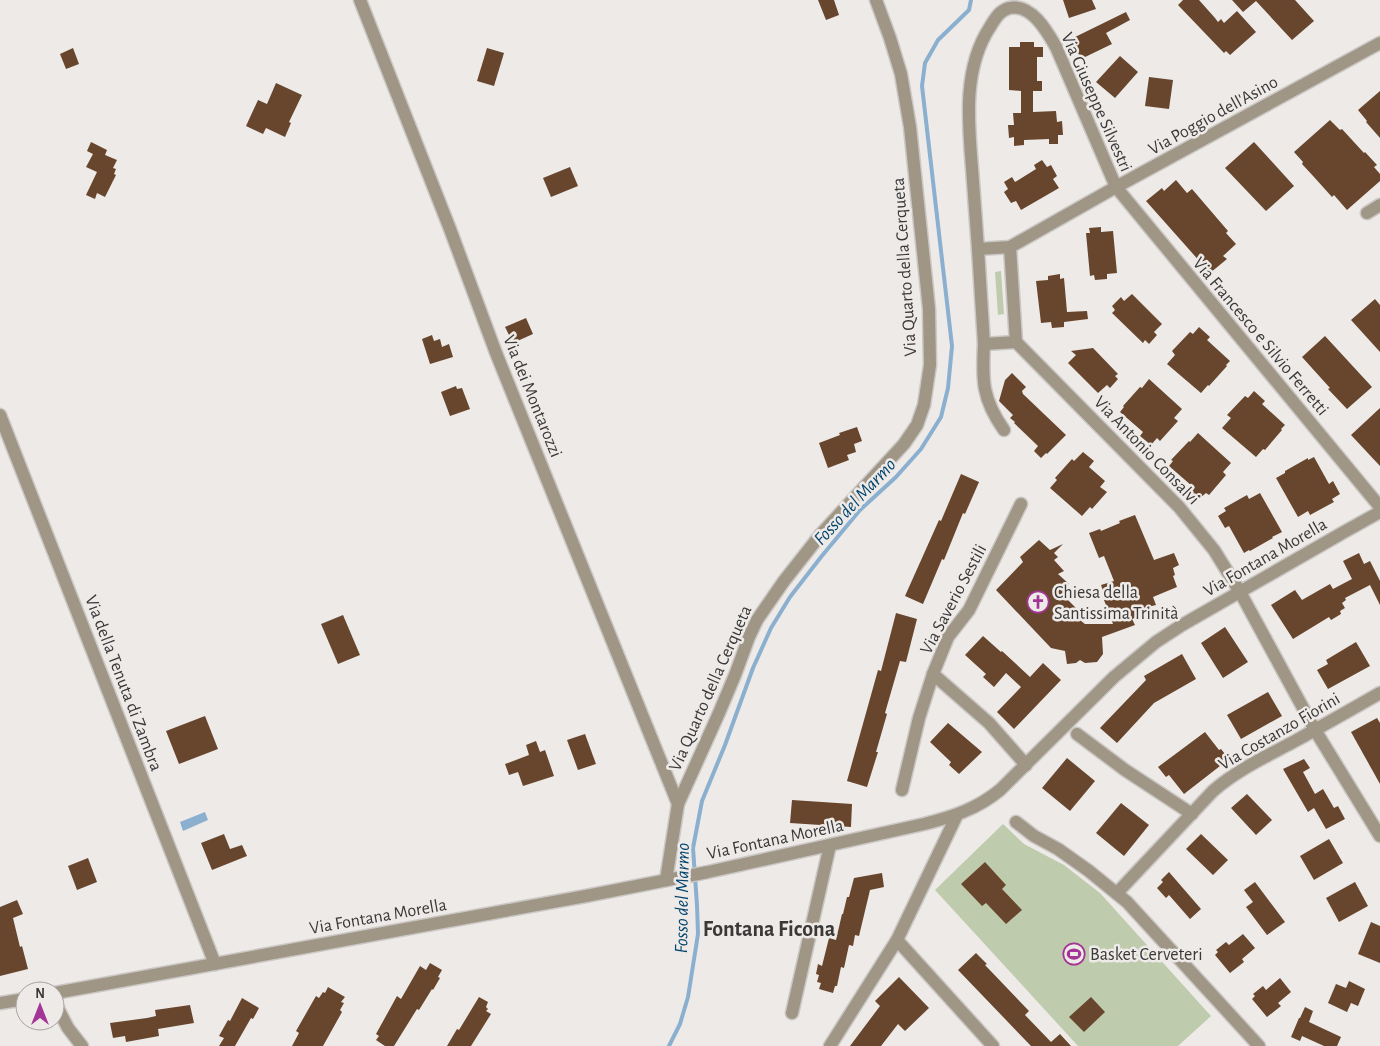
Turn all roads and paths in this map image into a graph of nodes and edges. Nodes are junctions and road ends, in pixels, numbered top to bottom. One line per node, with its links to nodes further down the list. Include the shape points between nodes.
1 (360, 0): 23 (street, Via dei Montarozzi, via 493,346)
2 (876, 0): 23 (street, Via Quarto della Cerqueta, via 901,74 910,127 929,309 930,365 924,405 917,425 904,444 821,534 762,611)
3 (1380, 44): 4 (street, Via Poggio dell'Asino)
4 (1116, 187): 7 (street, Via Poggio dell'Asino); 8 (street, Via Giuseppe Silvestri, via 1049,36 1025,10 1006,9 996,17 981,42 970,88 969,134); 14 (street, Via Francesco e Silvio Ferretti)
5 (1380, 205): 6 (street)
6 (1367, 213)
7 (1010, 247): 8 (street); 9 (street)
8 (978, 249): 10 (street)
9 (1016, 342): 10 (street); 16 (street, Via Antonio Consalvi, via 1179,507 1214,550)
10 (984, 344): 12 (street, via 985,391 990,408)
11 (0, 415): 32 (street, Via della Tenuta di Zambra)
12 (1004, 430)
13 (1021, 504): 17 (street, Via Saverio Sestili, via 969,610 948,638)
14 (1380, 507)
15 (1380, 512): 16 (street, Via Fontana Morella)
16 (1240, 592): 19 (street, Via Antonio Consalvi); 21 (street, Via Fontana Morella, via 1147,648)
17 (933, 674): 21 (street, Via Saverio Sestili, via 989,723); 22 (street)
18 (1380, 693): 19 (street, Via Costanzo Fiorini)
19 (1315, 730): 24 (street, Via Costanzo Fiorini, via 1231,776); 27 (street, Via Antonio Consalvi)
20 (1077, 734): 24 (street)
21 (1026, 765): 25 (street, Via Fontana Morella, via 990,798)
22 (902, 790)
23 (678, 804): 29 (street, Via Quarto della Cerqueta)
24 (1192, 814): 30 (street, Via Costanzo Fiorini)
25 (957, 815): 28 (street, Via Fontana Morella); 31 (street)
26 (1016, 822): 30 (street)
27 (1380, 836)
28 (830, 844): 29 (street, Via Fontana Morella); 36 (street)
29 (672, 879): 32 (street, Via Fontana Morella)
30 (1117, 893): 41 (street)
31 (897, 940): 39 (street); 40 (street)
32 (215, 964): 33 (street, Via Fontana Morella)
33 (65, 991)
34 (15, 1001): 35 (street)
35 (0, 1003)
36 (792, 1012)
37 (65, 1022): 38 (street)
38 (82, 1046)
39 (830, 1046)
40 (993, 1046)
41 (1259, 1046)

